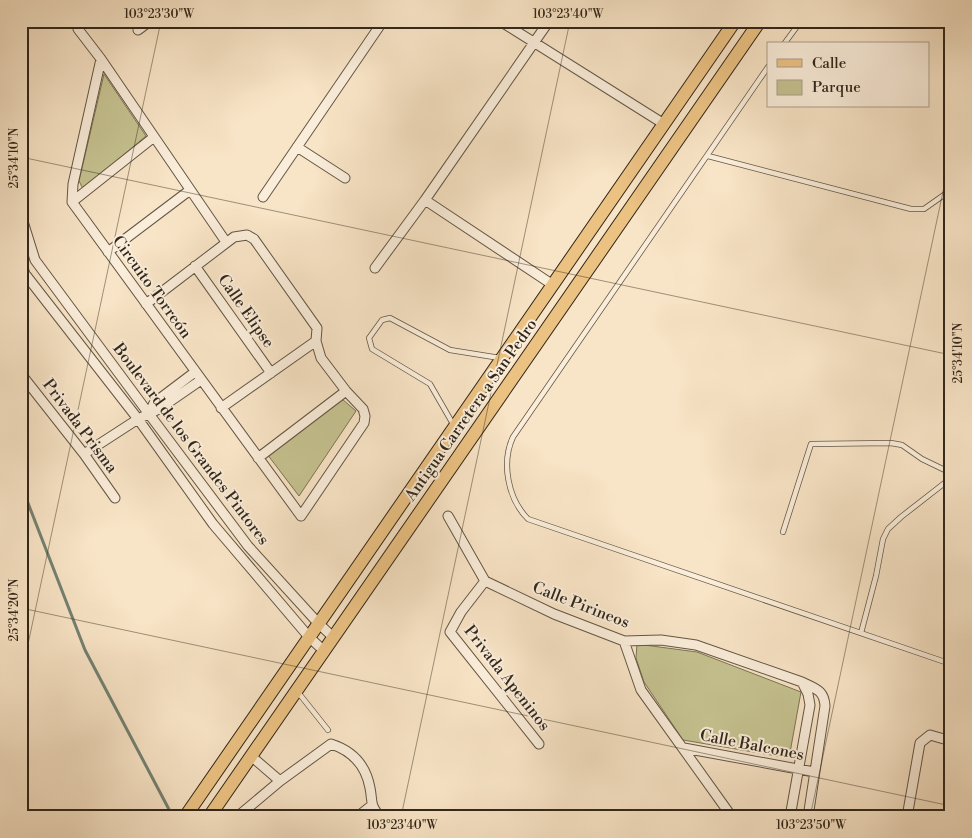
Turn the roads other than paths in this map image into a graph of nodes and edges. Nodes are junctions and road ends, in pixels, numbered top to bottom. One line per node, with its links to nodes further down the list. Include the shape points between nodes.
1 (150, 21): 10 (street)
2 (383, 21): 18 (street)
3 (500, 21): 11 (street)
4 (549, 21): 11 (street)
5 (735, 21): 16 (main road, Antigua Carretera a San Pedro)
6 (754, 21): 13 (main road)
7 (760, 21): 13 (main road, Antigua Carretera a San Pedro)
8 (801, 21): 12 (lane)
9 (78, 29): 14 (street)
10 (138, 30)
11 (535, 42): 16 (street); 24 (street)
12 (785, 42)
13 (740, 50): 57 (main road, Antigua Carretera a San Pedro)
14 (101, 59): 17 (street); 25 (street, via 73,184)
15 (767, 68): 19 (lane)
16 (664, 124): 34 (main road, Antigua Carretera a San Pedro)
17 (154, 136): 21 (street); 25 (street)
18 (297, 147): 20 (street); 23 (street)
19 (708, 156): 22 (lane, via 911,209 924,209); 55 (lane, via 513,437 508,450 512,496 528,519)
20 (345, 178)
21 (190, 190): 27 (street); 28 (street)
22 (951, 190)
23 (262, 197)
24 (425, 200): 32 (street); 34 (street)
25 (72, 202): 28 (street, Circuito Torreón)
26 (21, 215): 29 (street, Boulevard de los Grandes Pintores)
27 (226, 242): 31 (street); 36 (street, via 234,236 246,235 254,239 317,328)
28 (108, 252): 35 (street, Circuito Torreón)
29 (35, 260): 33 (street); 43 (street, Boulevard de los Grandes Pintores)
30 (21, 261): 33 (street, Boulevard de los Grandes Pintores)
31 (195, 266): 35 (street); 38 (street, Calle Elipse)
32 (375, 268)
33 (23, 273): 44 (street, Boulevard de los Grandes Pintores)
34 (553, 285): 37 (main road, Antigua Carretera a San Pedro)
35 (146, 304): 40 (street, Circuito Torreón)
36 (316, 341): 38 (street); 41 (street, Circuito Torreón, via 321,358)
37 (502, 359): 45 (main road, Antigua Carretera a San Pedro); 45 (lane, via 450,350 390,318 382,320 369,338 372,349 430,384)
38 (271, 373): 42 (street)
39 (21, 374): 46 (street, Privada Prisma)
40 (198, 376): 42 (street, Circuito Torreón); 43 (street, via 154,403)
41 (346, 391): 47 (street); 47 (street, Circuito Torreón, via 363,409 364,423 301,516)
42 (221, 408): 47 (street, Circuito Torreón)
43 (149, 414): 44 (street); 54 (street, Boulevard de los Grandes Pintores, via 248,546)
44 (138, 419): 46 (street); 56 (street, Boulevard de los Grandes Pintores, via 214,524)
45 (454, 427): 54 (main road, Antigua Carretera a San Pedro)
46 (84, 454): 50 (street, Privada Prisma)
47 (258, 458)
48 (951, 473): 52 (lane, via 902,445 811,444)
49 (951, 478): 55 (lane, via 888,529)
50 (115, 498)
51 (448, 516): 53 (street)
52 (783, 532)
53 (485, 581): 58 (street, Calle Pirineos, via 554,614); 65 (street, Privada Apeninos, via 450,632)
54 (318, 623): 56 (main road, Antigua Carretera a San Pedro); 57 (street, Boulevard de los Grandes Pintores)
55 (861, 633): 60 (lane)
56 (309, 636): 59 (street, Boulevard de los Grandes Pintores); 72 (main road, Antigua Carretera a San Pedro)
57 (334, 637): 59 (main road, Antigua Carretera a San Pedro)
58 (624, 641): 61 (street, Calle Pirineos, via 661,640 696,645); 66 (street, via 641,690)
59 (323, 650): 62 (main road, Antigua Carretera a San Pedro)
60 (951, 664)
61 (802, 682): 68 (street, via 810,705); 69 (street, Calle Pirineos, via 824,696)
62 (296, 690): 63 (lane); 67 (main road, Antigua Carretera a San Pedro)
63 (328, 730)
64 (951, 741): 82 (street, via 930,735 920,744)
65 (539, 744)
66 (684, 748): 68 (street, Calle Balcones); 79 (street)
67 (251, 756): 70 (street); 73 (main road, Antigua Carretera a San Pedro)
68 (799, 769): 69 (street, Calle Balcones); 80 (street)
69 (814, 772): 81 (street)
70 (280, 781): 71 (street, via 331,744 356,757 367,774); 74 (street)
71 (371, 806): 75 (street); 76 (street)
72 (185, 817)
73 (209, 817)
74 (237, 817)
75 (357, 817)
76 (380, 817)
77 (598, 817): 78 (street)
78 (607, 817)
79 (732, 817)
80 (790, 817)
81 (808, 817)
82 (907, 817)

